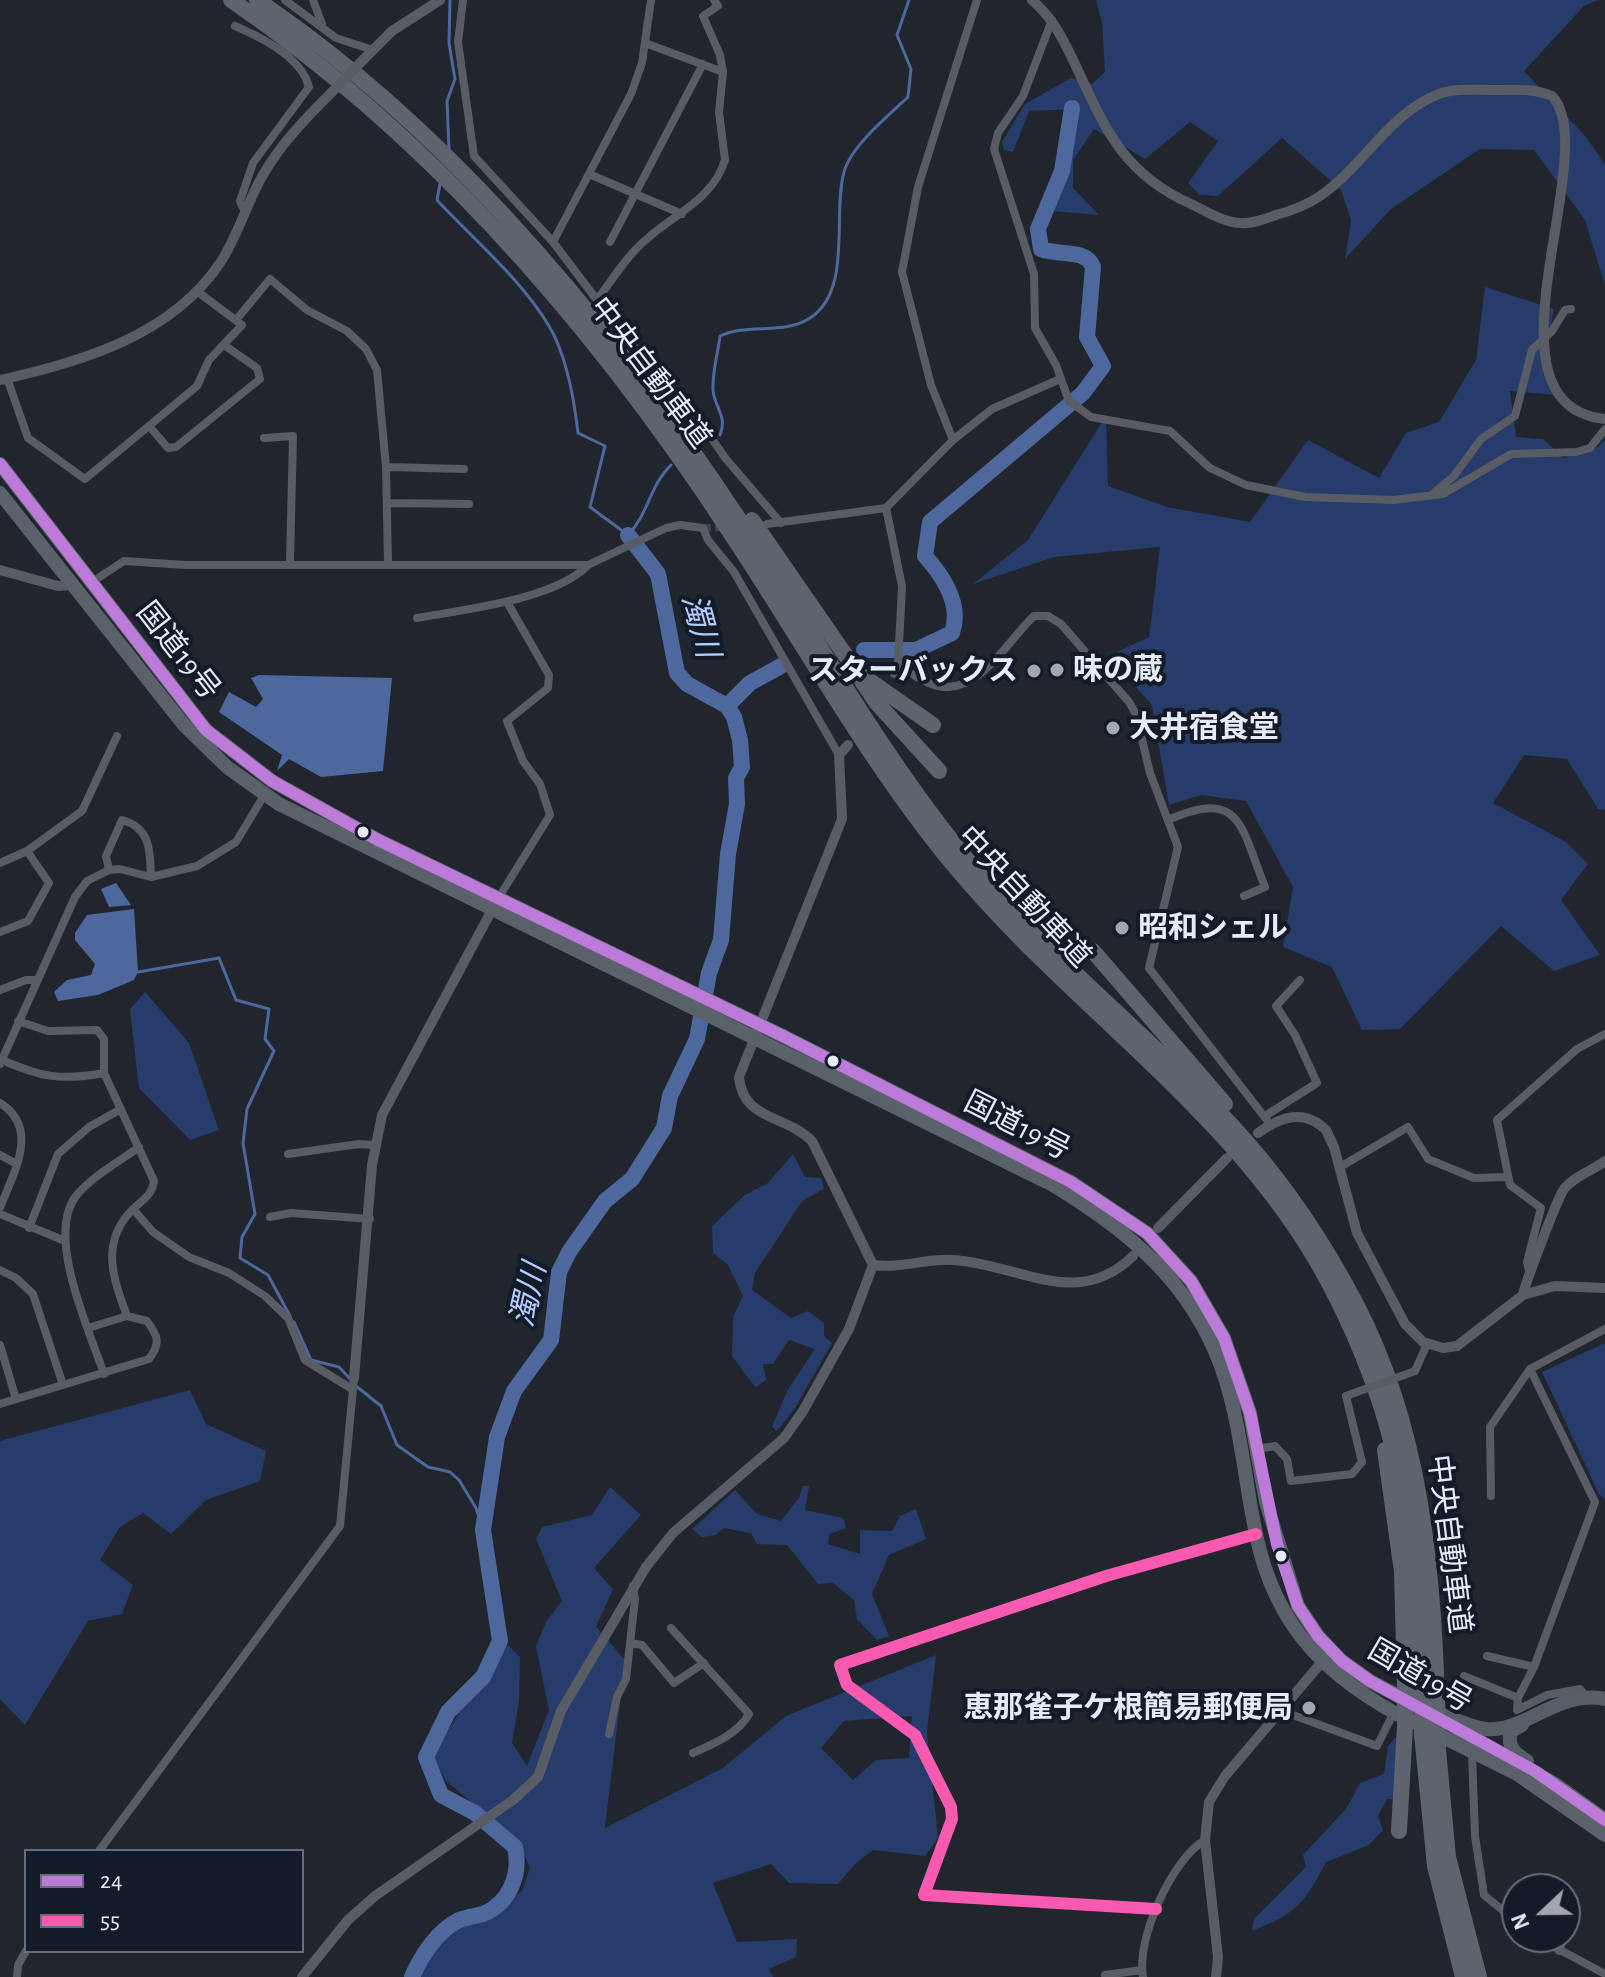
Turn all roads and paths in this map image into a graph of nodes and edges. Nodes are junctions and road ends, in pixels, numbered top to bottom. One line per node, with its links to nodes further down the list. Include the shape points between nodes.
1 (231, 0): 124 (highway, 中央自動車道, via 332,74 432,166 551,292 641,404 732,534 872,756 951,862 1036,956 1259,1178 1326,1277 1355,1333)
2 (257, 0): 35 (highway, 中央自動車道, via 342,64 453,165 552,271)
3 (285, 0): 12 (street)
4 (313, 0): 12 (street)
5 (440, 0): 15 (street)
6 (463, 0): 23 (street, via 458,42 471,148)
7 (651, 0): 14 (street)
8 (714, 0): 17 (street, via 718,6 703,16)
9 (977, 0): 40 (street, via 918,187 902,272 931,385)
10 (1032, 0): 11 (street)
11 (1052, 20): 18 (street, via 1120,153 1144,176 1183,200 1234,223 1257,221 1322,196 1415,108 1444,92 1538,92); 34 (street, via 1023,96 998,133 994,149 1034,274 1035,328)
12 (322, 25): 15 (street)
13 (235, 26): 21 (street, via 281,52 304,72 309,87 253,163 240,201)
14 (645, 43): 16 (street); 19 (street, via 631,94)
15 (368, 54): 21 (street, bridge, via 304,119 263,174)
16 (703, 64): 17 (street); 20 (street)
17 (723, 72): 22 (street, via 723,167)
18 (1571, 106)
19 (589, 174): 20 (street); 23 (street)
20 (635, 194): 22 (street); 24 (street)
21 (245, 212): 25 (street, via 222,260)
22 (682, 214): 27 (street, via 630,255)
23 (553, 242): 27 (street)
24 (610, 242)
25 (198, 292): 29 (street); 33 (street, via 150,329 68,363)
26 (1575, 295): 28 (street)
27 (597, 300): 49 (street)
28 (1571, 309): 30 (street); 45 (street, via 1532,350 1515,416 1481,439 1453,477)
29 (236, 320): 31 (street, via 242,325); 42 (street, via 270,279 366,349 377,370)
30 (1563, 338)
31 (224, 345): 37 (street, via 209,360 197,386); 37 (street, via 257,368 260,379 176,447 168,448)
32 (1559, 352): 36 (street, via 1567,397 1582,413)
33 (4, 379): 37 (street, via 28,438 85,479)
34 (1060, 379): 40 (street, via 992,409); 45 (street, via 1069,401 1091,417 1170,431 1210,468 1246,485 1305,497 1394,500)
35 (651, 394): 59 (highway, via 689,435); 112 (highway, 中央自動車道, via 737,516 929,812 1045,945 1242,1136 1307,1219)
36 (1605, 419)
37 (149, 426)
38 (1605, 429): 45 (street, via 1590,448 1511,454 1459,487)
39 (264, 438): 51 (street, via 293,436)
40 (953, 440): 48 (street)
41 (0, 464): 55 (highway, 国道19号)
42 (386, 467): 43 (street); 46 (street)
43 (464, 469)
44 (0, 493): 56 (highway, 国道19号)
45 (1431, 495)
46 (388, 503): 47 (street); 52 (street)
47 (469, 504)
48 (886, 508): 49 (street); 67 (street, via 902,586 896,670 942,687 965,683 1034,616 1048,616 1061,624 1133,709)
49 (781, 523): 50 (street)
50 (767, 524)
51 (290, 562): 52 (street); 55 (street, via 124,561)
52 (388, 562): 53 (street)
53 (588, 565): 57 (street, via 577,576); 63 (street, via 680,525 703,528)
54 (0, 570): 56 (street)
55 (92, 582): 65 (highway, 国道19号, via 206,730)
56 (73, 585): 66 (highway, 国道19号, via 184,725)
57 (507, 602): 58 (street); 73 (street, via 549,675 548,688 507,721 550,815)
58 (417, 618)
59 (857, 672): 60 (highway); 64 (highway, via 876,702)
60 (933, 725)
61 (117, 736): 68 (street, via 82,811)
62 (848, 745): 63 (street)
63 (839, 755): 82 (street, via 842,819)
64 (939, 771)
65 (272, 781): 66 (street); 73 (highway, 国道19号)
66 (264, 795): 71 (street, via 236,842 197,866); 74 (highway, 国道19号)
67 (1168, 820): 72 (street, via 1205,806 1234,817 1265,887); 88 (street, via 1177,856 1149,968)
68 (27, 851): 69 (street); 75 (street, via 49,883 28,921)
69 (0, 863)
70 (109, 870): 71 (street); 71 (street, via 106,856 122,820 134,823 148,839); 77 (street, via 78,891)
71 (151, 877)
72 (1244, 896)
73 (499, 897): 74 (street); 80 (highway, 国道19号)
74 (492, 911): 80 (highway, 国道19号); 90 (street, via 392,1090)
75 (0, 932)
76 (1093, 951): 112 (highway, via 1280,1168 1340,1254 1356,1284)
77 (36, 980): 79 (street); 81 (street)
78 (1300, 980): 88 (street, via 1276,1006 1317,1083)
79 (0, 990)
80 (686, 997): 82 (highway, 国道19号)
81 (18, 1021): 84 (street); 85 (street, via 48,1031 97,1030 104,1039)
82 (758, 1033): 107 (street, via 739,1077 740,1096 748,1106 812,1141); 125 (highway, 国道19号, via 1071,1182 1147,1233 1191,1281 1224,1338 1250,1413); 127 (highway, 国道19号, via 1053,1185 1135,1240 1183,1293 1215,1350 1235,1415)
83 (1605, 1034): 98 (street, via 1577,1049 1497,1120)
84 (1, 1062): 85 (street, via 37,1075 71,1079)
85 (104, 1073): 87 (street)
86 (0, 1103): 96 (street, via 12,1110 21,1130)
87 (121, 1109): 91 (street); 103 (street, via 58,1154)
88 (1267, 1120): 89 (street); 97 (street, via 1314,1120 1330,1136)
89 (1258, 1133)
90 (375, 1145): 92 (street); 102 (street)
91 (139, 1147): 99 (street, via 154,1181 152,1191); 105 (street, via 75,1198)
92 (288, 1154)
93 (0, 1155): 96 (street)
94 (1227, 1158): 104 (street)
95 (1605, 1161): 109 (street, via 1563,1189)
96 (17, 1164): 100 (street)
97 (1340, 1167): 98 (street, via 1408,1127 1428,1159 1474,1178); 116 (street, via 1363,1246 1405,1324)
98 (1506, 1177): 109 (street, via 1541,1208)
99 (133, 1209): 113 (street, via 118,1227 109,1254); 120 (street, via 177,1249 265,1296 288,1318 305,1360)
100 (0, 1211): 103 (street)
101 (270, 1217): 102 (street, via 291,1213)
102 (370, 1219): 120 (street)
103 (29, 1228): 105 (street)
104 (1158, 1228)
105 (65, 1241): 114 (street)
106 (1133, 1256): 107 (street, via 1105,1278 1079,1284 972,1261)
107 (873, 1265): 128 (street, via 849,1329 784,1438 673,1533)
108 (0, 1270): 121 (street, via 33,1294)
109 (1529, 1271): 111 (street)
110 (1605, 1288): 111 (street, via 1555,1286)
111 (1523, 1295): 116 (street, via 1463,1343 1443,1348)
112 (1361, 1313): 139 (highway, 中央自動車道, via 1396,1400 1417,1483 1432,1597)
113 (127, 1316): 114 (street); 119 (street, via 147,1321 158,1337 158,1348 149,1359)
114 (88, 1328): 119 (street)
115 (1605, 1329): 118 (street)
116 (1427, 1344): 125 (street, bridge, via 1415,1371 1346,1396 1362,1462 1352,1474 1291,1481 1287,1459 1275,1446)
117 (0, 1345): 122 (street)
118 (1530, 1369): 126 (street, via 1490,1427); 134 (street, via 1595,1502)
119 (104, 1374): 121 (street)
120 (353, 1384): 153 (street, via 340,1526)
121 (63, 1385): 122 (street)
122 (16, 1399): 123 (street)
123 (0, 1404)
124 (1382, 1405): 139 (highway, 中央自動車道, via 1405,1486); 149 (highway, bridge, via 1402,1572 1405,1726)
125 (1256, 1449): 131 (highway, 国道19号, via 1289,1581)
126 (1491, 1496)
127 (1256, 1534): 131 (highway, 国道19号, via 1272,1589 1294,1627); 154 (street, via 1106,1576 840,1665 847,1685 915,1735 951,1807 952,1819 924,1895)
128 (633, 1586): 130 (street); 162 (street, via 561,1711 538,1777 375,1896)
129 (671, 1628): 133 (street)
130 (630, 1643): 133 (street, via 642,1645 674,1683); 143 (street, via 626,1679)
131 (1326, 1656): 139 (highway, 国道19号, via 1370,1681); 140 (street); 141 (highway, 国道19号, via 1367,1698)
132 (1487, 1656): 134 (street)
133 (704, 1663): 145 (street, via 749,1714 716,1743)
134 (1534, 1667): 137 (street)
135 (1464, 1676): 137 (street)
136 (1586, 1697): 137 (street, via 1580,1689 1566,1690 1517,1710); 138 (main road); 142 (main road)
137 (1518, 1698)
138 (1605, 1699)
139 (1430, 1703): 142 (main road, via 1488,1729); 146 (highway, 国道19号); 164 (highway, 中央自動車道, bridge, via 1422,1734 1435,1866); 165 (highway, 中央自動車道, bridge, via 1448,1857)
140 (1282, 1711): 141 (street, via 1377,1746); 151 (street, via 1209,1802)
141 (1394, 1712): 144 (highway, 国道19号)
142 (1535, 1715): 146 (main road, via 1510,1732 1509,1744)
143 (609, 1734)
144 (1472, 1752): 147 (highway, 国道19号); 155 (street, via 1475,1836 1484,1895)
145 (693, 1753)
146 (1535, 1771): 148 (highway, 国道19号)
147 (1555, 1800): 150 (highway, 国道19号); 152 (main road)
148 (1605, 1820)
149 (1399, 1831)
150 (1605, 1835)
151 (1205, 1840): 154 (street, via 1190,1849); 163 (street, via 1218,1957)
152 (1605, 1843)
153 (100, 1849)
154 (1156, 1909): 158 (street, via 1142,1950)
155 (1501, 1909)
156 (25, 1953): 161 (street)
157 (1563, 1953): 159 (street)
158 (1142, 1974): 160 (street)
159 (1605, 1974)
160 (1105, 1975)
161 (17, 1977)
162 (302, 1977)
163 (1215, 1977)
164 (1463, 1977)
165 (1479, 1977)

